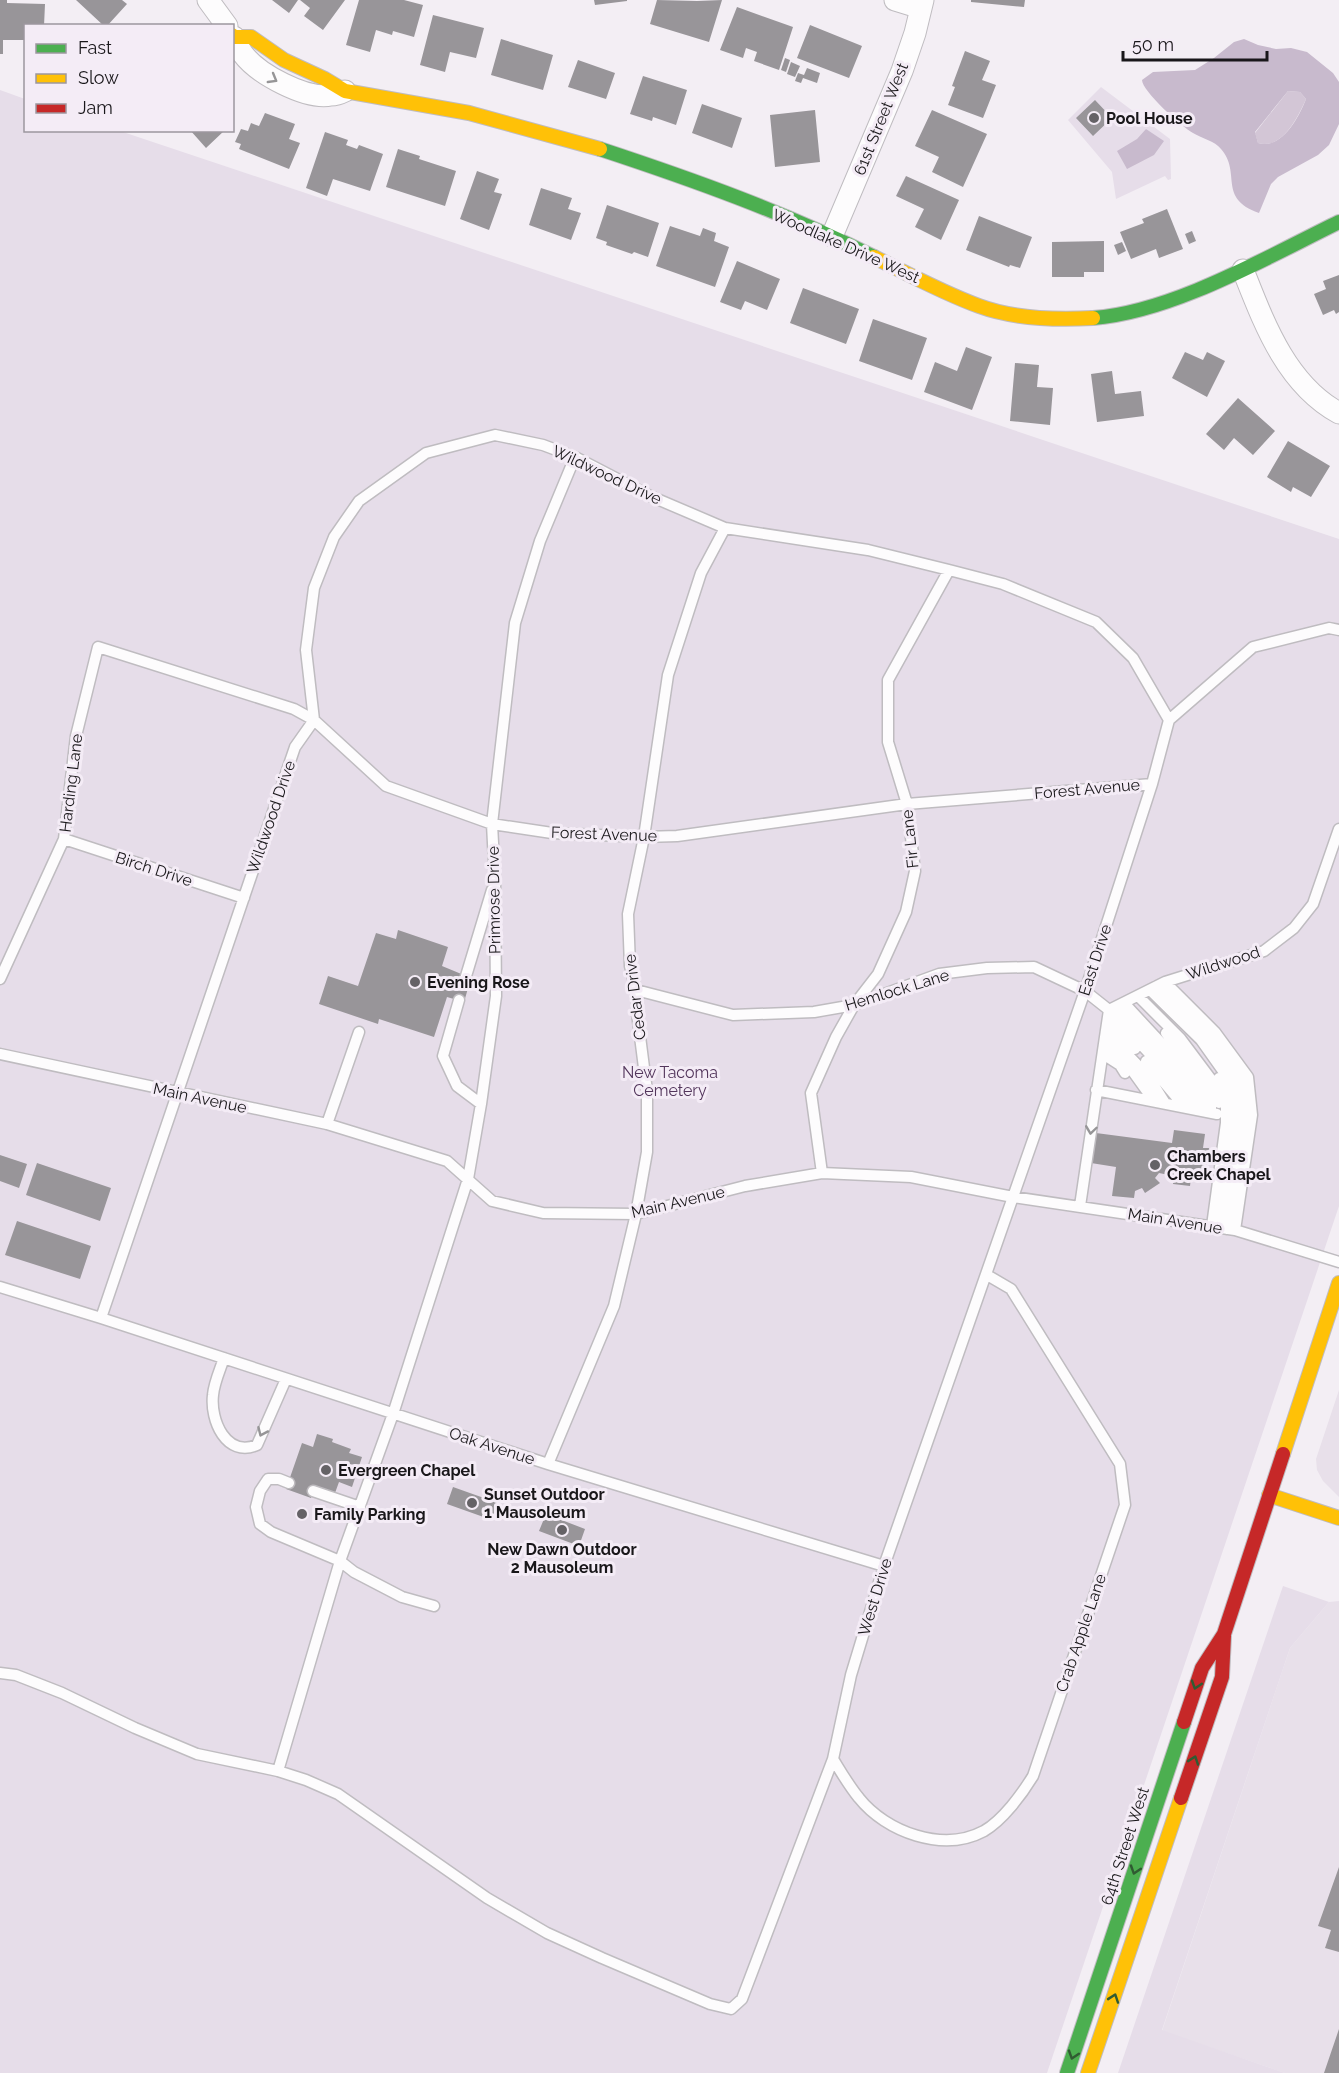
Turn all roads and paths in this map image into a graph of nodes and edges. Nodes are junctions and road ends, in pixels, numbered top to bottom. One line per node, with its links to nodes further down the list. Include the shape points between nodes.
1 (208, 0): 4 (street, Woodlake Drive West)
2 (895, 0): 3 (street)
3 (922, 4): 8 (street, 61st Street West, via 902,70)
4 (225, 24)
5 (234, 38): 6 (street, Woodlake Drive West, via 250,62 288,87 330,96)
6 (345, 91): 8 (street, Woodlake Drive West, via 469,113 587,145 722,191)
7 (1339, 222): 9 (street, Woodlake Drive West)
8 (832, 236): 9 (street, Woodlake Drive West, via 981,307 1040,318 1105,317 1140,310)
9 (1243, 270): 10 (street, via 1275,345 1291,370)
10 (1339, 413)
11 (575, 457): 12 (lane, Wildwood Drive, via 650,496); 16 (lane, Wildwood Drive, via 543,445 495,435 426,453 359,501 334,537 314,588 306,650); 20 (lane, Primrose Drive, via 540,541 515,623)
12 (725, 528): 13 (lane, Wildwood Drive, via 868,550); 22 (lane, Cedar Drive, via 701,573 668,675)
13 (949, 570): 17 (lane, Wildwood Drive, via 1003,584 1096,622 1133,658); 19 (lane, Fir Lane, via 888,680 888,742)
14 (1339, 630): 17 (lane, via 1329,628 1253,647)
15 (98, 647): 16 (lane, Forest Avenue, via 294,709); 23 (lane, Harding Lane, via 76,736)
16 (315, 720): 20 (lane, Forest Avenue, via 386,786); 25 (lane, Wildwood Drive, via 295,747)
17 (1169, 720): 18 (lane, East Drive)
18 (1152, 784): 19 (lane, Forest Avenue); 29 (lane, East Drive)
19 (907, 804): 22 (lane, Forest Avenue, via 677,836); 32 (lane, Fir Lane, via 915,871 906,912 878,974)
20 (492, 824): 22 (lane, Forest Avenue); 24 (lane, Primrose Drive)
21 (1339, 829): 30 (lane, Wildwood, via 1313,904 1294,928 1264,951)
22 (644, 837): 28 (lane, Cedar Drive, via 628,914 630,966)
23 (64, 839): 25 (lane, Birch Drive); 27 (lane, Harding Lane)
24 (495, 881): 26 (lane); 39 (lane, Primrose Drive, via 496,996)
25 (244, 898): 37 (lane, Wildwood Drive)
26 (466, 976)
27 (0, 979)
28 (636, 990): 32 (lane, Hemlock Lane, via 733,1015 814,1012); 46 (lane, Cedar Drive, via 648,1129)
29 (1084, 991): 30 (lane); 32 (lane, Hemlock Lane, via 1034,968 987,968 939,974); 44 (lane, East Drive)
30 (1137, 996): 34 (lane); 40 (lane, via 1186,1097); 40 (lane, via 1202,1094); 40 (lane, via 1180,1038 1219,1090); 47 (lane, via 1201,1040 1233,1084 1236,1120); 47 (lane, via 1215,1032 1248,1077 1252,1115)
31 (459, 1000): 39 (lane, via 442,1056 457,1086)
32 (854, 1005): 42 (lane, Fir Lane, via 811,1093)
33 (359, 1032): 41 (lane)
34 (1105, 1038): 36 (lane); 38 (lane, via 1120,1065); 38 (lane, via 1148,1076); 40 (lane, via 1140,1053 1178,1099)
35 (0, 1053): 37 (lane, Main Avenue)
36 (1096, 1090): 38 (lane); 45 (lane, one-way to 45)
37 (178, 1093): 41 (lane, Main Avenue); 52 (lane, Wildwood Drive)
38 (1155, 1101): 40 (lane)
39 (481, 1104): 43 (lane, Primrose Drive)
40 (1203, 1112): 47 (lane)
41 (327, 1124): 43 (lane, Main Avenue, via 447,1161)
42 (822, 1173): 44 (lane, Main Avenue, via 911,1177); 46 (lane, Main Avenue, via 745,1186)
43 (468, 1179): 46 (lane, Main Avenue, via 492,1201 543,1213); 55 (lane, Primrose Drive)
44 (1013, 1197): 45 (lane, Main Avenue); 49 (lane, West Drive)
45 (1080, 1206): 47 (lane, Main Avenue)
46 (636, 1214): 56 (lane, Cedar Drive, via 614,1306)
47 (1223, 1228): 48 (lane, Main Avenue)
48 (1339, 1262)
49 (987, 1275): 63 (lane, West Drive); 67 (lane, Crab Apple Lane, via 1011,1288 1120,1464 1125,1505 1033,1776 1021,1797 985,1830 941,1841 890,1825 860,1799)
50 (1339, 1283): 59 (street, 64th Street West)
51 (0, 1287): 52 (lane, Oak Avenue)
52 (102, 1318): 53 (lane, Oak Avenue)
53 (224, 1358): 54 (lane, Oak Avenue); 54 (lane, one-way to 53, via 256,1445 248,1449 236,1446 218,1428 213,1413 213,1395)
54 (286, 1379): 55 (lane, Oak Avenue)
55 (393, 1414): 56 (lane, Oak Avenue); 60 (lane, Primrose Drive)
56 (548, 1464): 63 (lane, Oak Avenue)
57 (289, 1483): 62 (lane, via 268,1479 256,1507 260,1524)
58 (313, 1491): 60 (lane)
59 (1269, 1495): 61 (street); 65 (street, 64th Street West)
60 (360, 1507): 62 (lane, Primrose Drive)
61 (1339, 1518)
62 (340, 1561): 64 (lane, via 402,1597); 68 (lane, Primrose Drive)
63 (884, 1566): 67 (lane, West Drive, via 851,1675)
64 (434, 1606)
65 (1224, 1634): 69 (street, 64th Street West, one-way to 69, via 1202,1668); 70 (street, 64th Street West, one-way to 65, via 1222,1677)
66 (0, 1673): 68 (lane, via 16,1675 62,1693 197,1754)
67 (833, 1759): 68 (lane, West Drive, via 742,1999 731,2009 710,2004 547,1932 488,1898 338,1794)
68 (278, 1771)
69 (1067, 2073)
70 (1088, 2073)

